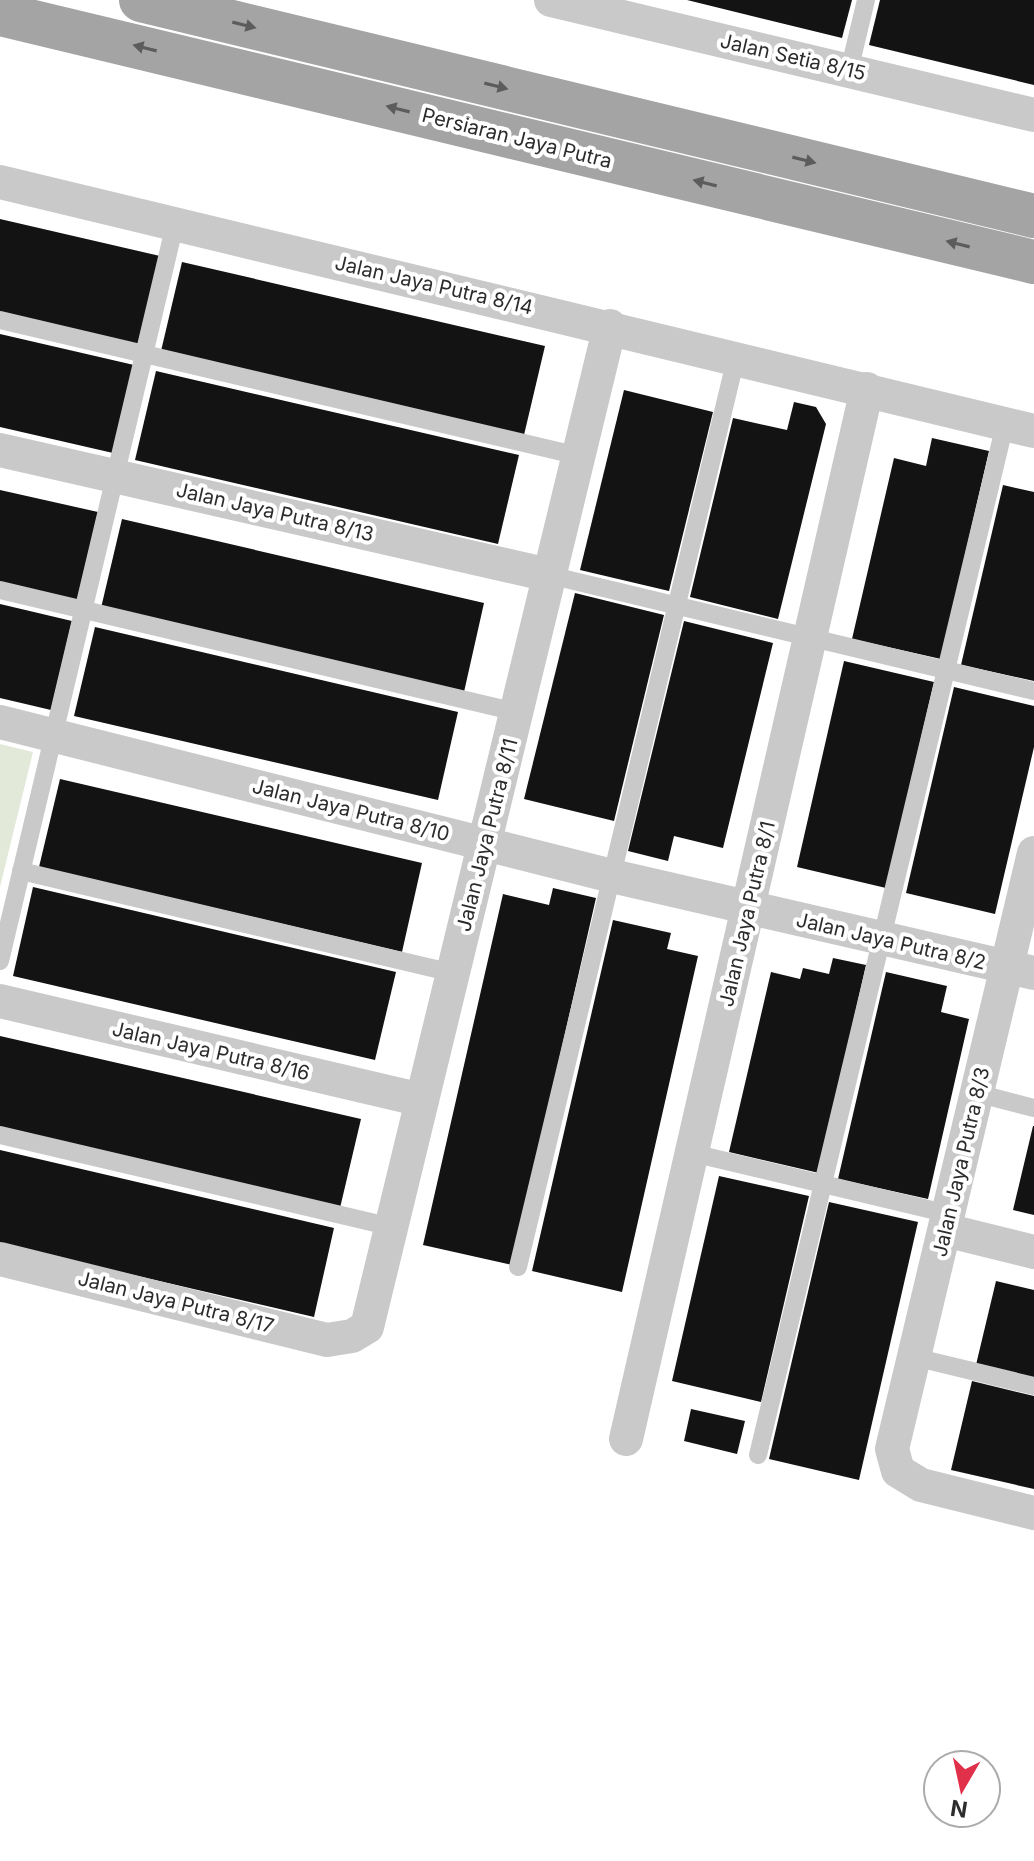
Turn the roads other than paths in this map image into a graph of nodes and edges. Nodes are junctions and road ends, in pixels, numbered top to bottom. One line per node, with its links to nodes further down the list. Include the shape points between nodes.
1 (141, 0): 8 (main road, one-way to 8)
2 (866, 0): 5 (lane)
3 (562, 1): 5 (street, Jalan Setia 8/15)
4 (0, 14): 10 (main road, Persiaran Jaya Putra, one-way to 4)
5 (849, 71): 6 (street, Jalan Setia 8/15)
6 (1034, 115)
7 (0, 182): 9 (street, Jalan Jaya Putra 8/14)
8 (1034, 216)
9 (175, 224): 12 (street, Jalan Jaya Putra 8/14); 13 (lane)
10 (1034, 262)
11 (0, 320): 13 (lane)
12 (610, 326): 14 (street, Jalan Jaya Putra 8/14); 18 (street, Jalan Jaya Putra 8/11)
13 (144, 353): 18 (lane); 19 (lane)
14 (736, 358): 15 (street, Jalan Jaya Putra 8/14); 22 (lane)
15 (867, 389): 16 (street, Jalan Jaya Putra 8/14); 24 (street, Jalan Jaya Putra 8/1)
16 (1020, 427): 25 (lane)
17 (0, 450): 19 (street, Jalan Jaya Putra 8/13)
18 (579, 456): 20 (street, Jalan Jaya Putra 8/11)
19 (115, 476): 20 (street, Jalan Jaya Putra 8/13); 23 (lane)
20 (549, 575): 22 (lane); 27 (street, Jalan Jaya Putra 8/11)
21 (0, 590): 23 (lane)
22 (676, 606): 24 (lane); 33 (lane)
23 (83, 610): 27 (lane); 29 (lane)
24 (810, 637): 25 (lane); 34 (street, Jalan Jaya Putra 8/1)
25 (946, 670): 26 (lane); 35 (lane)
26 (1034, 691)
27 (516, 712): 30 (street, Jalan Jaya Putra 8/11)
28 (0, 722): 29 (street, Jalan Jaya Putra 8/10)
29 (53, 735): 30 (street, Jalan Jaya Putra 8/10); 32 (lane)
30 (485, 844): 33 (street, Jalan Jaya Putra 8/10); 38 (street, Jalan Jaya Putra 8/11)
31 (1034, 853): 37 (street, Jalan Jaya Putra 8/3)
32 (21, 871): 36 (lane); 38 (lane)
33 (612, 876): 34 (street, Jalan Jaya Putra 8/10); 50 (lane)
34 (748, 908): 35 (street, Jalan Jaya Putra 8/2); 44 (street, Jalan Jaya Putra 8/1)
35 (882, 939): 37 (street, Jalan Jaya Putra 8/2); 45 (lane)
36 (0, 961)
37 (1020, 970): 40 (street, Jalan Jaya Putra 8/3)
38 (453, 973): 41 (street, Jalan Jaya Putra 8/11)
39 (0, 1001): 41 (street, Jalan Jaya Putra 8/16)
40 (976, 1093): 42 (lane); 46 (street, Jalan Jaya Putra 8/3)
41 (422, 1100): 47 (street, Jalan Jaya Putra 8/11)
42 (1034, 1108)
43 (0, 1135): 47 (lane)
44 (692, 1153): 45 (lane); 54 (street, Jalan Jaya Putra 8/1)
45 (823, 1184): 46 (lane); 55 (lane)
46 (947, 1222): 48 (street); 52 (street, Jalan Jaya Putra 8/3)
47 (392, 1227): 51 (street, Jalan Jaya Putra 8/11, via 367,1327)
48 (1034, 1252)
49 (0, 1259): 51 (street, Jalan Jaya Putra 8/17, via 327,1340)
50 (518, 1267)
51 (352, 1336)
52 (914, 1357): 53 (lane); 56 (street, Jalan Jaya Putra 8/3, via 892,1449 898,1471 921,1485)
53 (1034, 1386)
54 (626, 1439)
55 (758, 1455)
56 (1034, 1513)

